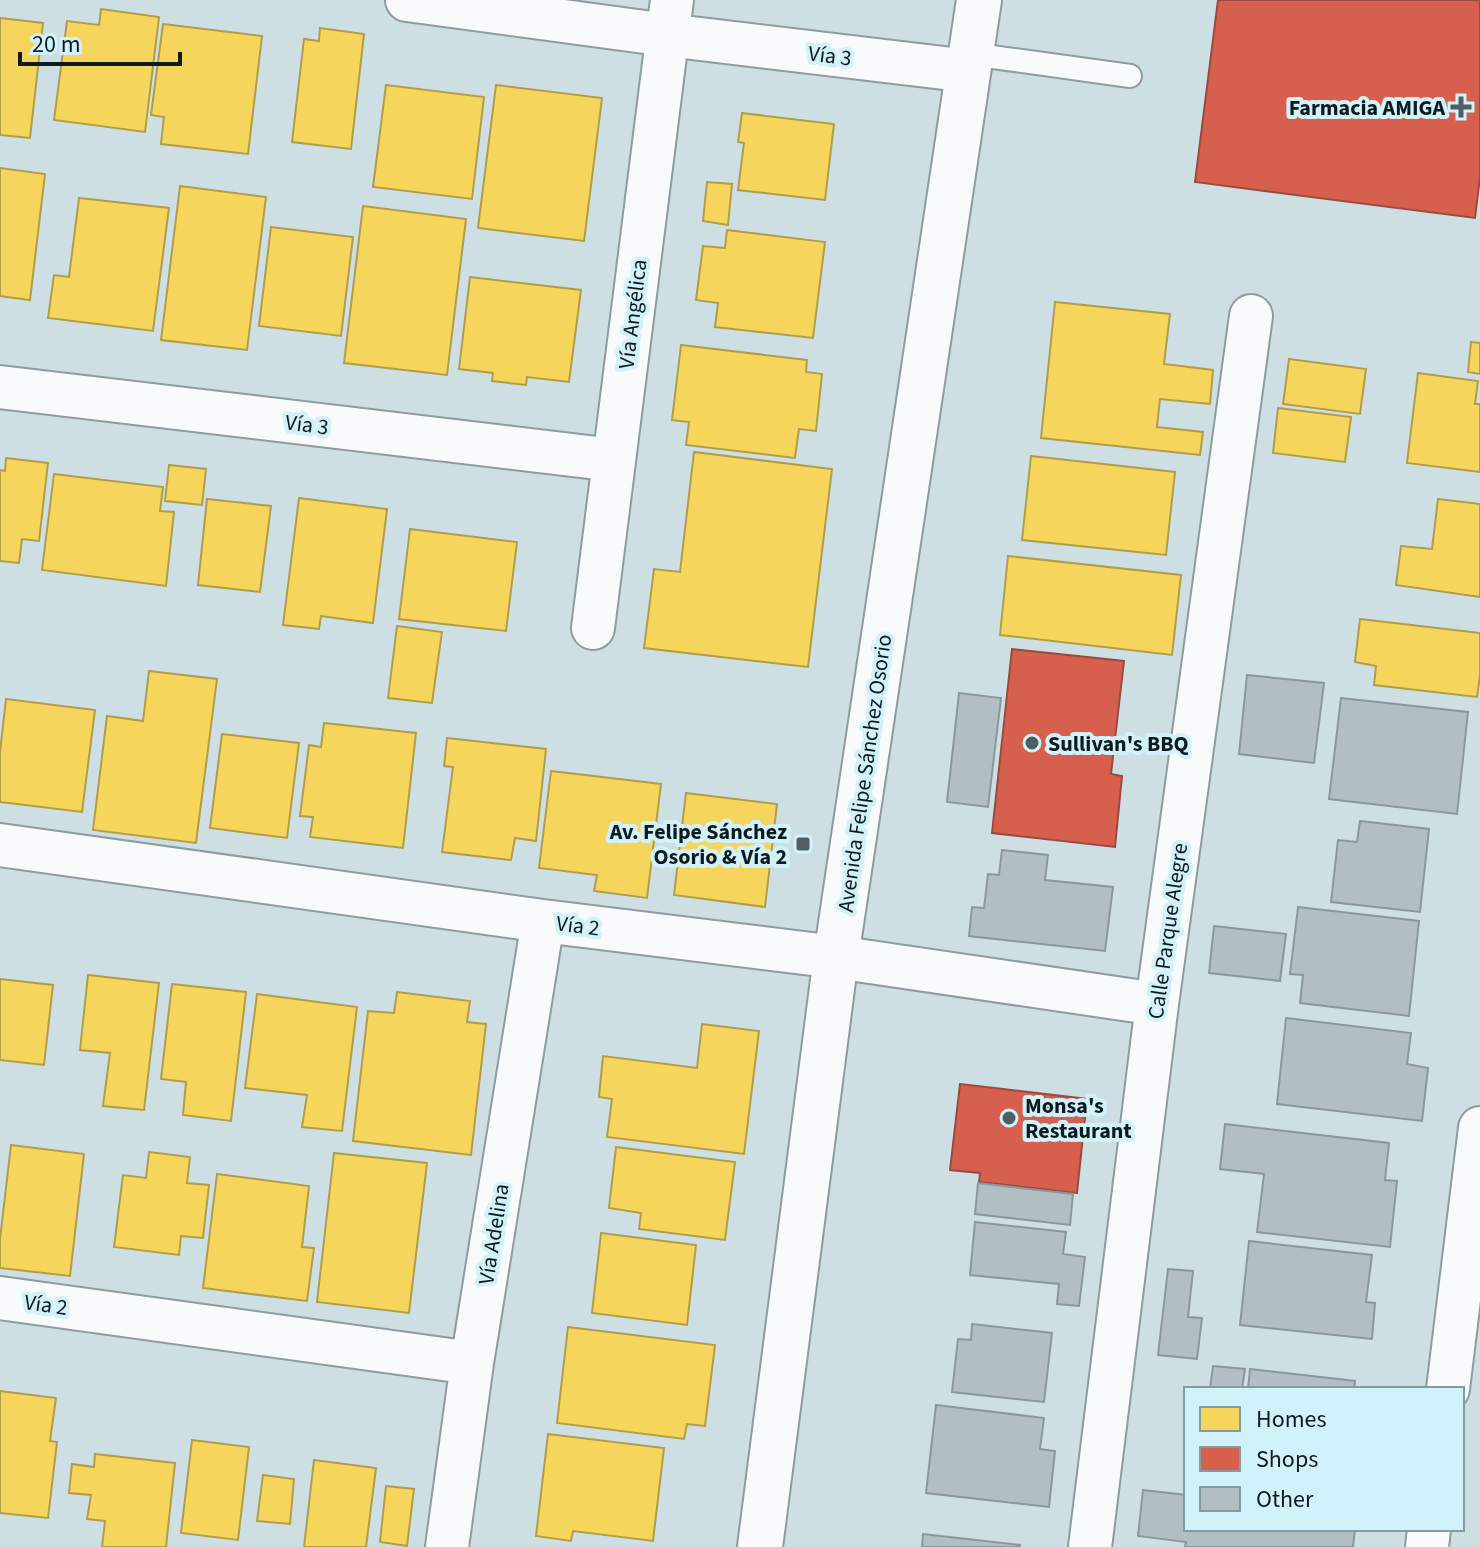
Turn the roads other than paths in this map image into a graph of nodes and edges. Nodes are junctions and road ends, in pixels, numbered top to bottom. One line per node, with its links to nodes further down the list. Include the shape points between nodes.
1 (407, 0): 3 (street, Vía 3)
2 (979, 0): 4 (street, Avenida Felipe Sánchez Osorio)
3 (670, 18): 4 (street, Vía 3); 8 (street, Vía Angélica)
4 (970, 62): 5 (lane); 12 (street, Avenida Felipe Sánchez Osorio)
5 (1130, 76)
6 (1251, 316): 13 (street, Calle Parque Alegre)
7 (0, 387): 8 (street, Vía 3)
8 (614, 460): 9 (street, Vía Angélica)
9 (593, 628)
10 (0, 845): 11 (street, Vía 2)
11 (543, 921): 12 (street, Vía 2); 17 (street, Vía Adelina)
12 (836, 957): 13 (street, Vía 2); 20 (street, Avenida Felipe Sánchez Osorio)
13 (1157, 1004): 21 (street, Calle Parque Alegre)
14 (1480, 1128): 16 (street)
15 (0, 1298): 17 (street, Vía 2)
16 (1467, 1344): 18 (street)
17 (472, 1363): 19 (street, Vía Adelina)
18 (1449, 1387)
19 (447, 1547)
20 (760, 1547)
21 (1090, 1547)

